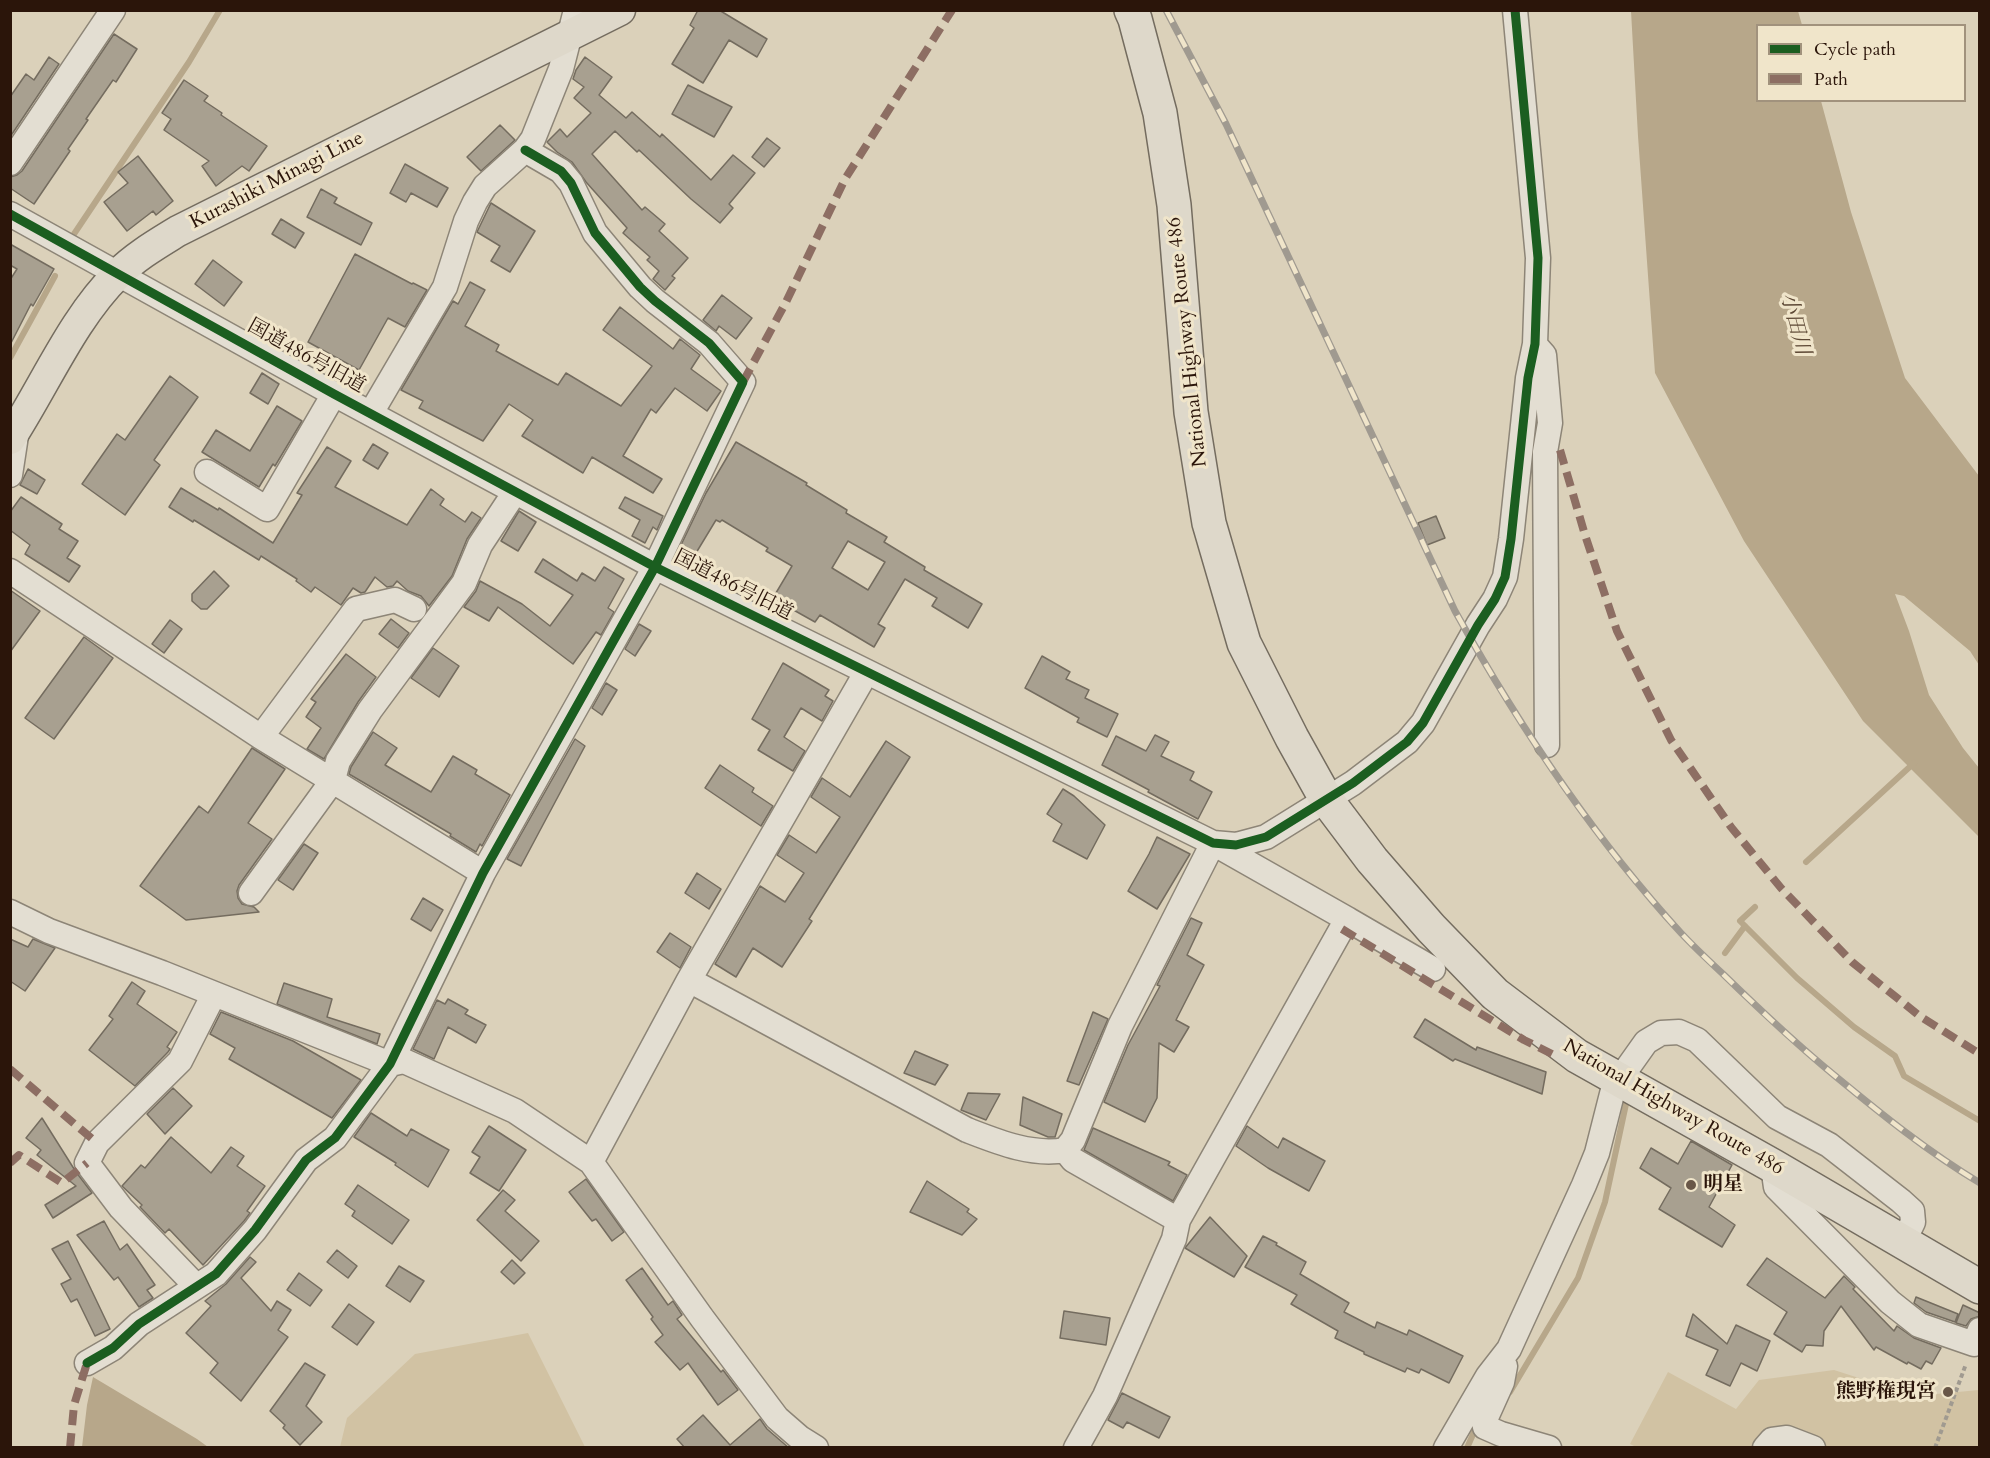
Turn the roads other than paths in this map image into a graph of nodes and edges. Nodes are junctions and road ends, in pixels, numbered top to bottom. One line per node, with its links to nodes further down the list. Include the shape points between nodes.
1 (113, 10): 7 (street)
2 (620, 10): 5 (main road, Kurashiki Minagi Line)
3 (1131, 10): 26 (highway, National Highway Route 486, via 1160,113 1174,205 1191,412 1209,524 1244,643)
4 (1515, 10): 10 (street, via 1538,258)
5 (573, 23): 6 (street, via 561,69); 9 (main road, Kurashiki Minagi Line, via 178,231)
6 (525, 150): 12 (street, via 485,186 475,202 445,287); 19 (street, via 561,171 595,233 640,287 709,343 743,382)
7 (10, 163)
8 (10, 214): 9 (street, 国道486号旧道)
9 (118, 273): 11 (street, 国道486号旧道); 14 (main road, Kurashiki Minagi Line, via 86,311)
10 (1535, 344): 13 (street, via 1544,355); 26 (street, 国道486号旧道, via 1511,539 1505,577 1496,599 1423,723 1407,742)
11 (334, 393): 12 (street, 国道486号旧道); 16 (street, via 267,508)
12 (371, 413): 18 (street, 国道486号旧道)
13 (1550, 423): 15 (street, via 1557,430); 24 (street, via 1545,452)
14 (13, 433): 17 (street)
15 (1560, 450)
16 (207, 472)
17 (10, 475)
18 (515, 492): 19 (street, 国道486号旧道); 25 (street, via 480,545 464,583 338,760)
19 (655, 567): 22 (street, 国道486号旧道); 28 (street)
20 (10, 571): 23 (street)
21 (414, 609): 23 (street, via 395,600 356,609)
22 (866, 672): 27 (street, 国道486号旧道); 33 (street)
23 (261, 736): 25 (street)
24 (1547, 745)
25 (333, 780): 28 (street); 29 (street)
26 (1326, 799): 27 (street, 国道486号旧道, via 1266,837 1236,845); 36 (highway, National Highway Route 486, via 1408,903 1495,994 1577,1056)
27 (1213, 843): 31 (street); 37 (street, via 1120,1026 1073,1140)
28 (483, 873): 35 (street)
29 (251, 893)
30 (10, 912): 34 (street, via 49,931)
31 (1347, 919): 32 (street); 40 (street)
32 (1433, 969)
33 (689, 980): 37 (street, via 990,1140 1035,1151); 38 (street)
34 (214, 994): 35 (street); 42 (street, via 180,1061 97,1143 87,1163 121,1208)
35 (390, 1064): 38 (street, via 404,1061 506,1107); 42 (street, via 335,1138 306,1160 255,1230 216,1274)
36 (1619, 1080): 39 (highway, National Highway Route 486); 41 (street, via 1646,1041 1661,1033 1679,1032 1697,1040 1777,1117 1829,1145 1902,1201 1912,1211); 45 (street, via 1584,1185)
37 (1065, 1150): 40 (street, via 1072,1160)
38 (591, 1162): 47 (street, via 777,1418)
39 (1773, 1166): 41 (highway, National Highway Route 486); 44 (street, via 1776,1187 1890,1302 1919,1325)
40 (1178, 1220): 48 (street, via 1174,1239 1105,1396)
41 (1904, 1243): 43 (highway, National Highway Route 486)
42 (196, 1286): 46 (street)
43 (1980, 1287)
44 (1977, 1337)
45 (1509, 1349): 49 (street, via 1488,1376); 50 (street, via 1502,1382 1485,1424 1501,1434)
46 (87, 1363)
47 (816, 1448)
48 (1076, 1448)
49 (1446, 1448)
50 (1549, 1448)
51 (1765, 1448): 52 (street, via 1772,1440 1787,1438)
52 (1813, 1448)

